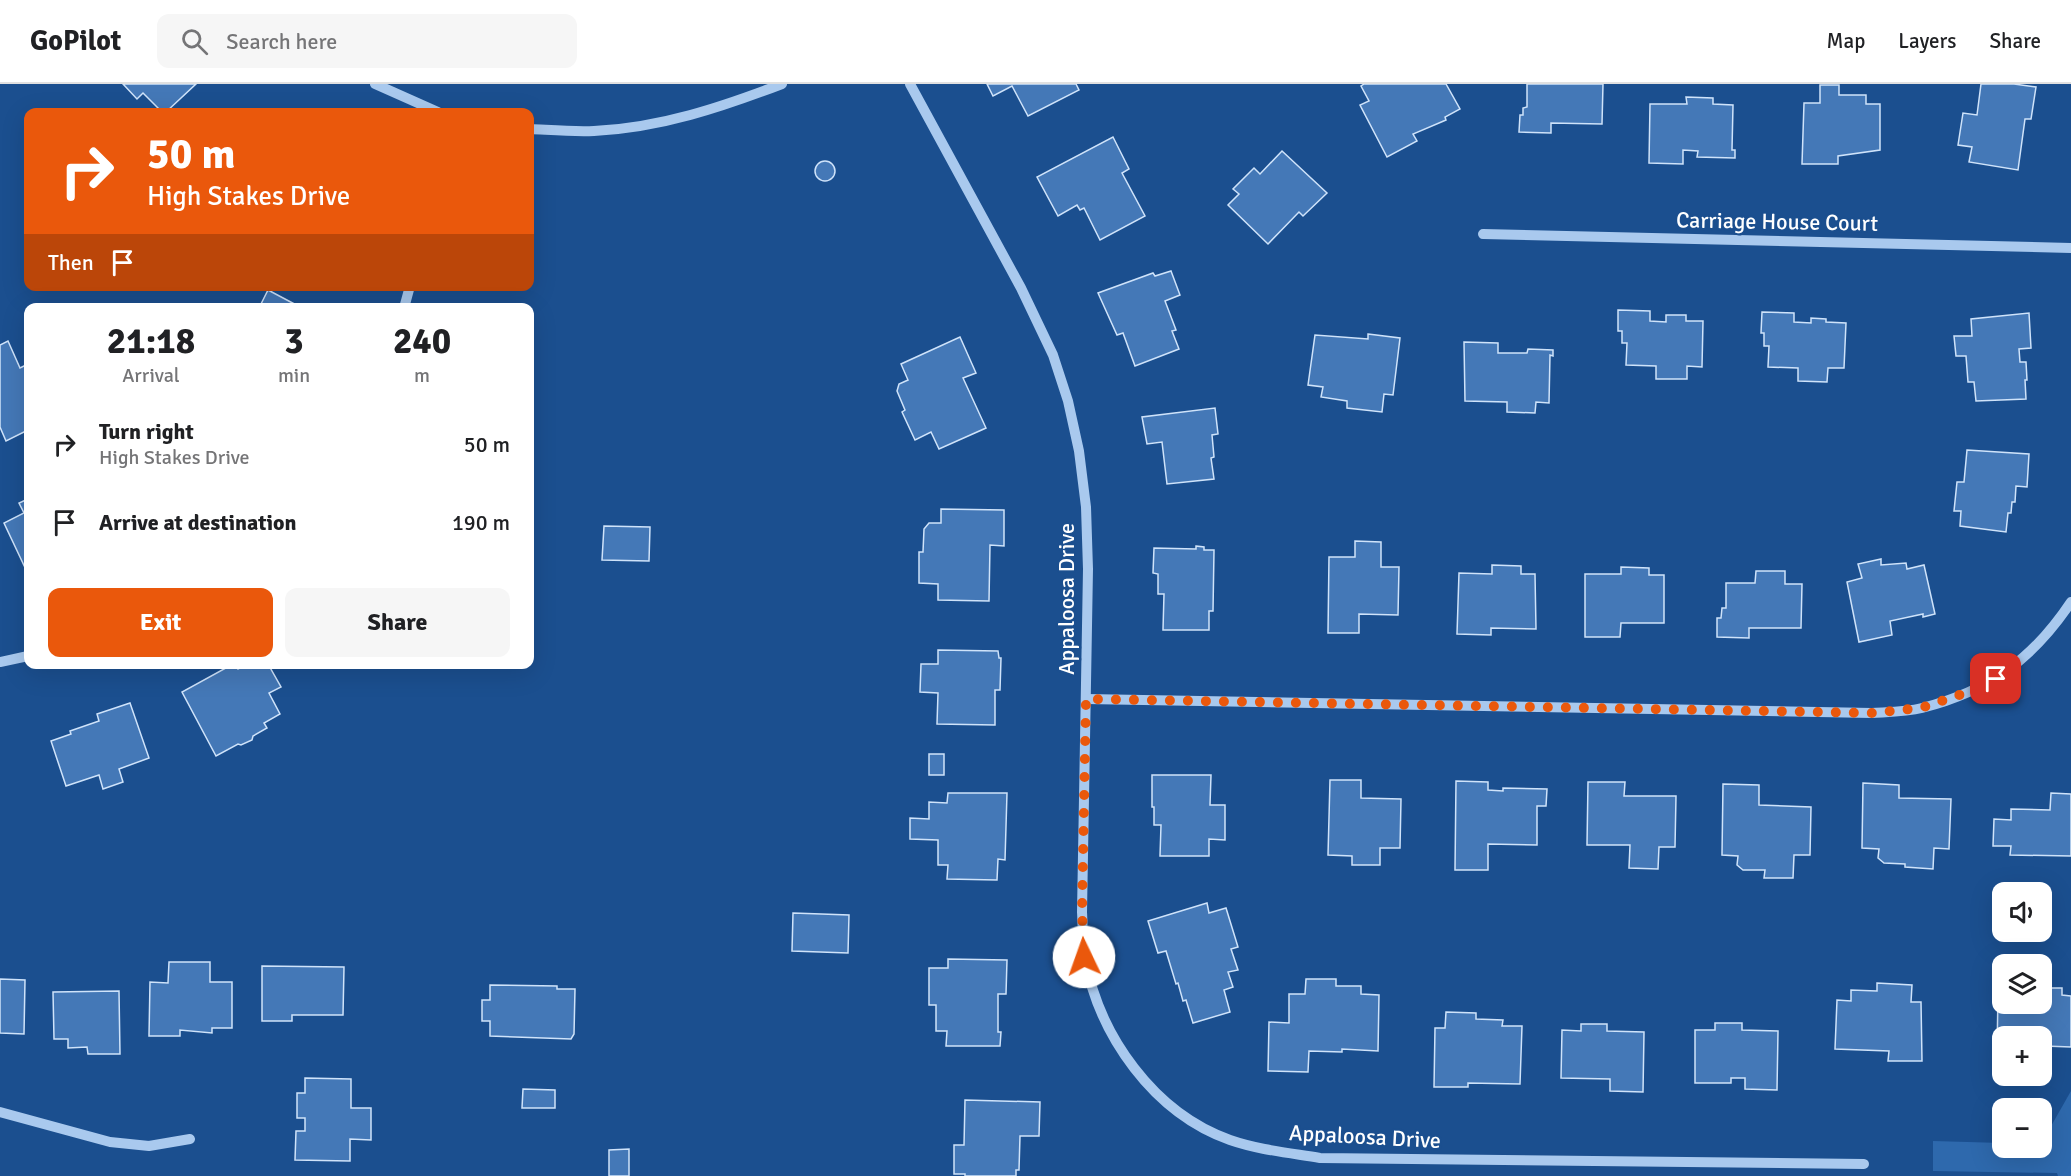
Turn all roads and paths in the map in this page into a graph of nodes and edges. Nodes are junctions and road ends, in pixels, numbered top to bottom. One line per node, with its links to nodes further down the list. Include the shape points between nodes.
1 (375, 84): 4 (street)
2 (782, 84): 5 (street, via 730,104 658,123 594,131)
3 (910, 84): 11 (street, Appaloosa Drive, via 1021,288 1053,356 1068,401 1086,507)
4 (429, 108)
5 (534, 129)
6 (1483, 234): 7 (street, Carriage House Court)
7 (2071, 248)
8 (2071, 602): 11 (street, via 2025,657 1996,679 1921,708 1881,712)
9 (24, 657): 10 (street)
10 (0, 662)
11 (1086, 699): 14 (street, Appaloosa Drive, via 1084,957 1094,995 1137,1073 1194,1124 1229,1140 1320,1158)
12 (0, 1112): 13 (street, via 110,1142 148,1146)
13 (190, 1139)
14 (1864, 1164)

